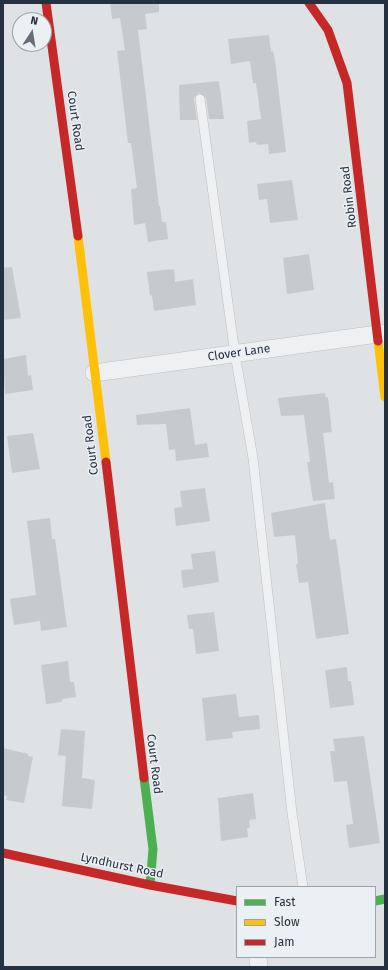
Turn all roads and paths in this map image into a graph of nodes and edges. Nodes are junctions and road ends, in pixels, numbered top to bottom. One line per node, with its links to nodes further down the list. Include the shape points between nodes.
1 (46, 3): 6 (street, Court Road)
2 (309, 3): 4 (street, Robin Road, via 324,21 335,41 347,83)
3 (200, 99): 5 (lane)
4 (381, 334): 5 (street, Clover Lane); 7 (street, Robin Road)
5 (235, 354): 6 (street, Clover Lane); 10 (lane, via 253,458 292,813)
6 (94, 373): 9 (street, Court Road, via 153,849)
7 (385, 397)
8 (3, 853): 9 (street, Lyndhurst Road)
9 (150, 885): 11 (street, Lyndhurst Road)
10 (303, 886)
11 (236, 901)

